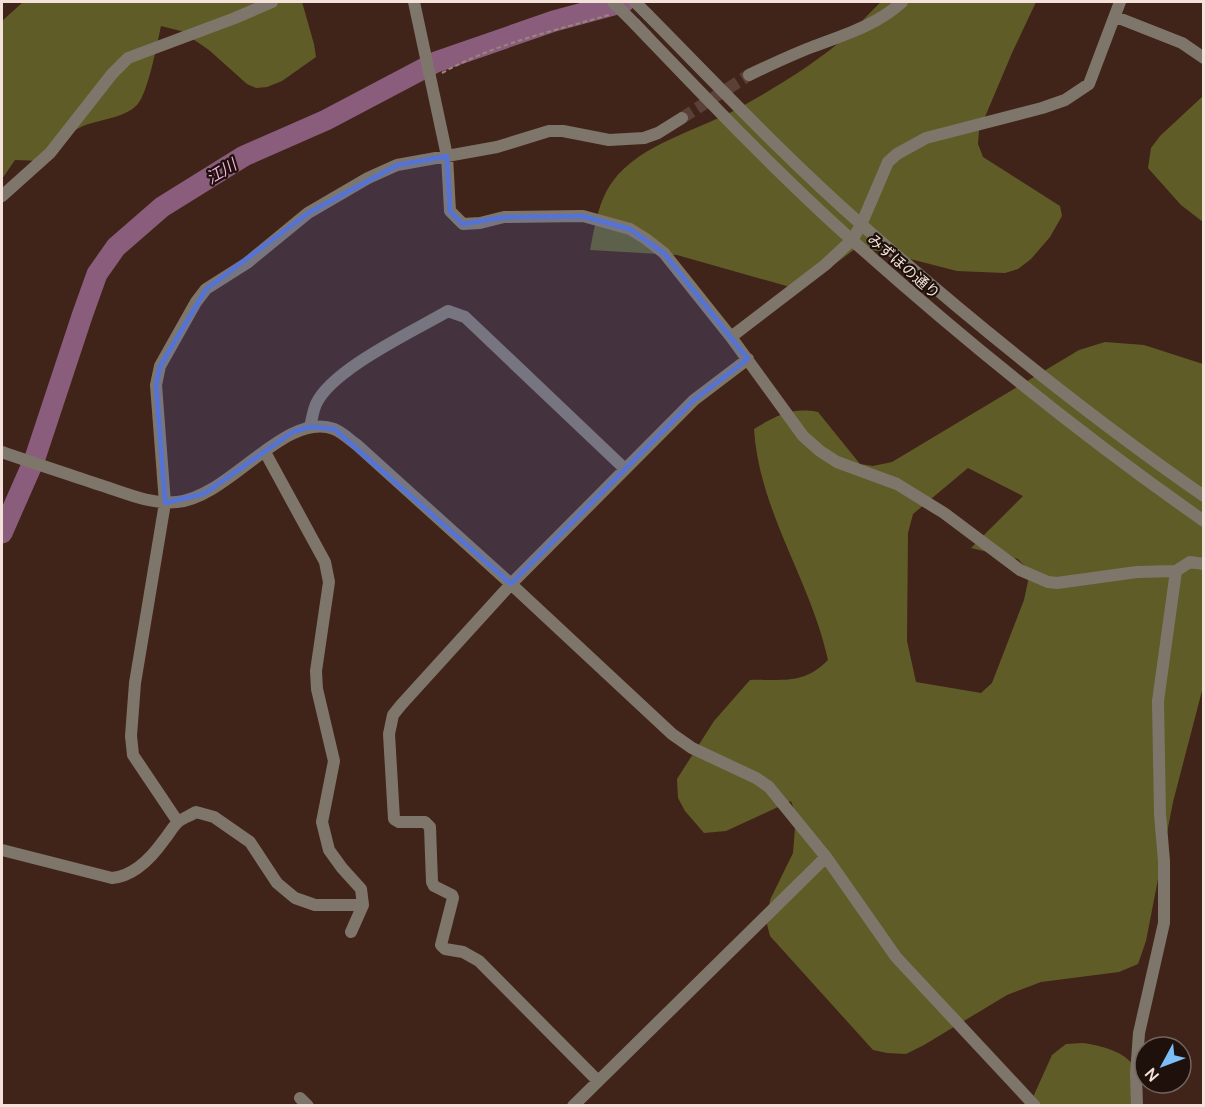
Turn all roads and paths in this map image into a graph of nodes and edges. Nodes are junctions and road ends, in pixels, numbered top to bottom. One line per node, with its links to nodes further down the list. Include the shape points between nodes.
1 (272, 2): 13 (street, via 128,58 50,153)
2 (414, 2): 10 (street)
3 (635, 2): 14 (street, みずほの通り, bridge)
4 (903, 2): 9 (street, via 888,15 861,28)
5 (1120, 2): 7 (street)
6 (613, 8): 10 (path, via 458,64); 15 (street, みずほの通り, bridge, via 635,24 768,161)
7 (1116, 17): 8 (street, via 1182,43); 14 (street, via 1089,84 1065,100 926,138 897,154 888,162)
8 (1203, 58)
9 (749, 75)
10 (431, 79): 12 (street)
11 (682, 118): 12 (street, via 644,138 609,140 549,131 497,147)
12 (447, 156): 16 (street, via 450,212 463,224 504,217 583,216 630,229 664,253); 23 (street, via 397,165 368,178 308,213 247,263 206,289 160,366 156,385)
13 (2, 196)
14 (861, 225): 15 (street); 22 (street, みずほの通り, via 989,334)
15 (852, 240): 16 (street); 24 (street, みずほの通り, via 975,347)
16 (732, 337): 17 (street)
17 (748, 358): 21 (street, via 694,400); 26 (street, via 803,436 820,452 897,484 944,513 1020,570 1058,583)
18 (310, 426): 20 (street, via 293,432); 21 (street, via 317,403 348,368 448,311 465,317); 27 (street, via 334,429 357,445)
19 (2, 452): 23 (street)
20 (265, 452): 23 (street, via 204,494); 31 (street, via 325,562 329,582 316,671 334,761 322,822 329,850 362,889)
21 (625, 469): 27 (street)
22 (1203, 496)
23 (165, 503): 28 (street, via 135,682 131,736 133,755)
24 (1203, 521)
25 (1203, 564): 26 (street, via 1190,562)
26 (1176, 570): 36 (street, via 1158,701 1164,923 1139,1033)
27 (511, 584): 30 (street, via 672,734 769,787); 33 (street, via 393,715 389,734 394,819 430,826 432,882 453,898 441,945 445,950 463,952 479,960)
28 (178, 822): 29 (street, via 138,868 120,877); 31 (street, via 196,812 214,817 250,842 277,883 295,898 315,905)
29 (2, 850)
30 (826, 857): 33 (street); 35 (street, via 896,957)
31 (363, 905): 32 (street)
32 (351, 932)
33 (598, 1081): 34 (street)
34 (573, 1106)
35 (1035, 1106)
36 (1137, 1106)

